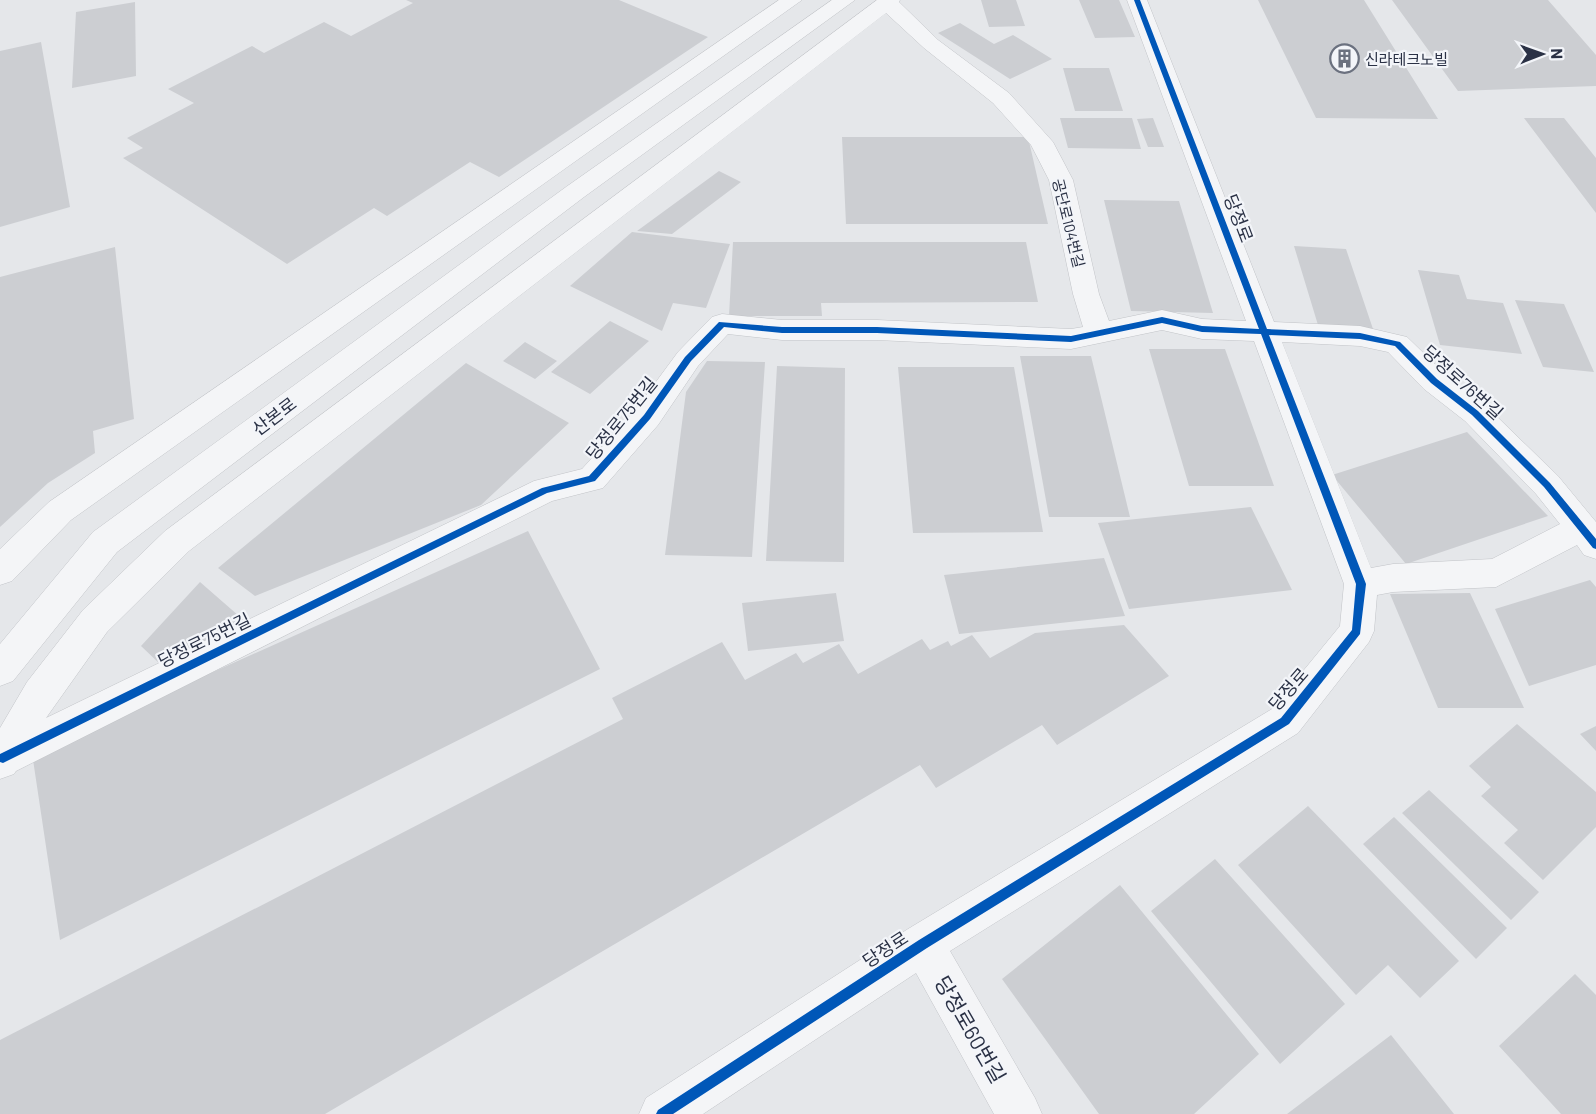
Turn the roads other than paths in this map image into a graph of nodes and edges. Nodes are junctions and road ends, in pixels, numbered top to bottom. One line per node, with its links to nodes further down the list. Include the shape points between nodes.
1 (792, 0): 8 (street, via 60,511)
2 (845, 0): 10 (street, 산본로, via 575,192 105,542)
3 (1137, 0): 5 (street, 당정로)
4 (888, 1): 6 (street, 공단로104번길, via 931,44 1001,98 1041,142 1061,180 1086,294); 11 (street, via 177,541 95,621 40,694)
5 (1264, 330): 6 (street, 당정로75번길, via 1202,329 1162,320); 7 (street, 당정로76번길, via 1360,336 1397,344 1434,381 1475,413 1539,477); 9 (street, 당정로)
6 (1099, 333): 11 (street, 당정로75번길, via 1071,339 782,330 722,324 688,359 647,417 592,479 545,490)
7 (1590, 537): 9 (street, via 1569,534 1496,573 1393,578)
8 (0, 571)
9 (1361, 584): 12 (street, 당정로, via 1357,631 1285,721)
10 (0, 670)
11 (1, 760)
12 (923, 945): 13 (street, 당정로); 14 (street, 당정로60번길)
13 (662, 1114)
14 (1019, 1114)

